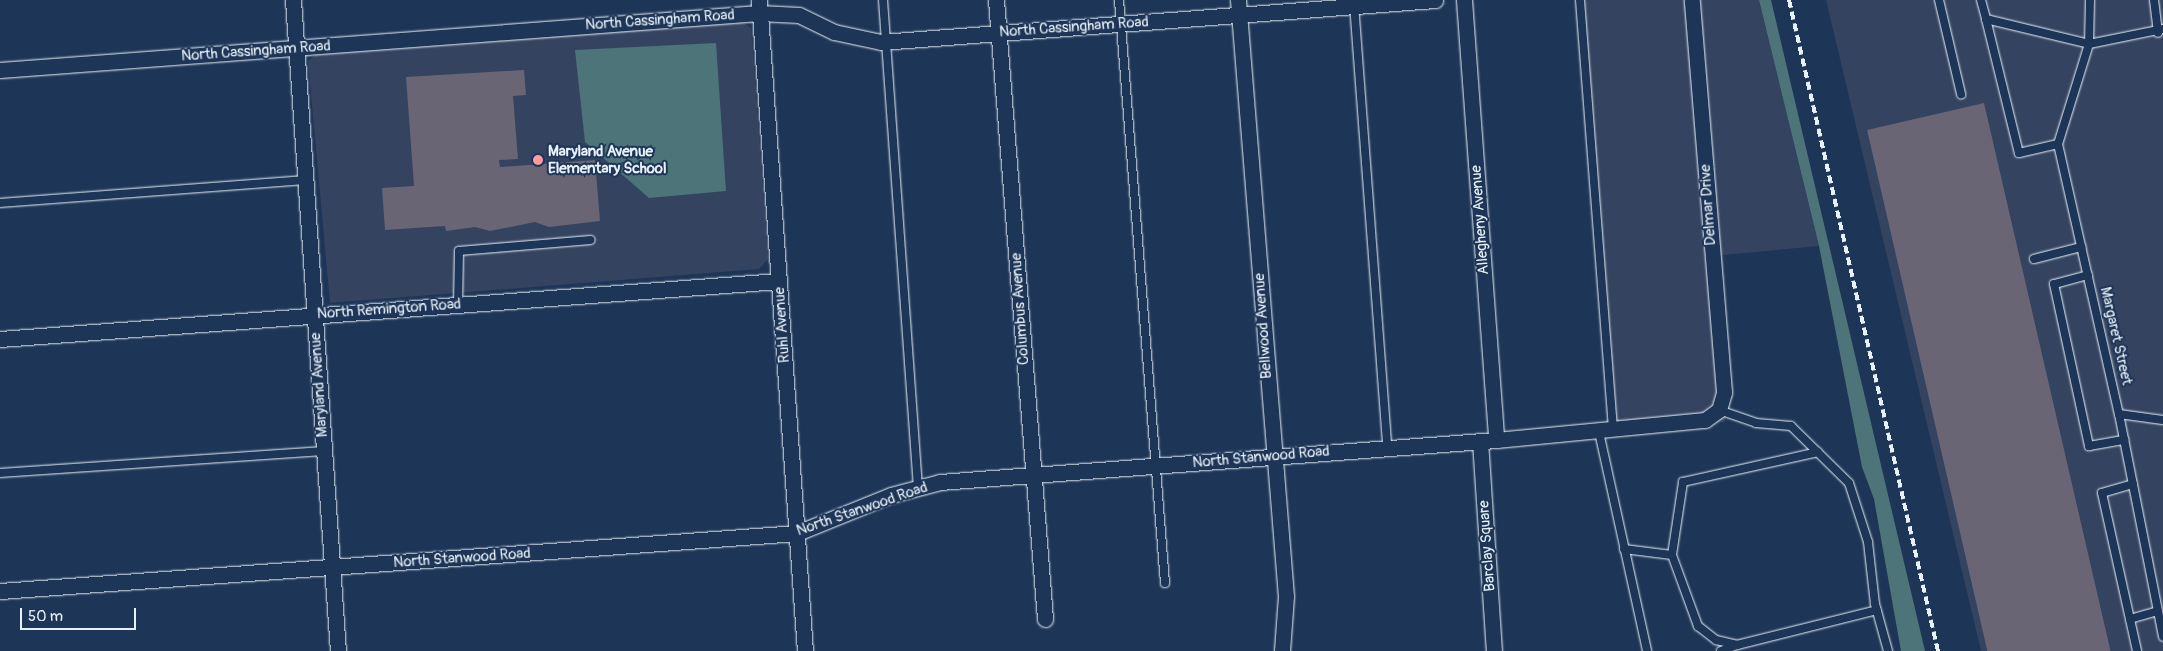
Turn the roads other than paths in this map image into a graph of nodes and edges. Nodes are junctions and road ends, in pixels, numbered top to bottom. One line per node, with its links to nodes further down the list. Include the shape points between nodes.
1 (293, 0): 22 (street, Maryland Avenue)
2 (884, 0): 20 (lane)
3 (996, 0): 19 (street, Columbus Avenue)
4 (1118, 0): 17 (lane)
5 (1435, 0): 13 (street, North Cassingham Road)
6 (1464, 0): 40 (street, Allegheny Avenue)
7 (1580, 0): 39 (lane)
8 (1692, 0): 36 (street, Delmar Drive, via 1724,392)
9 (1939, 0): 24 (lane)
10 (1981, 0): 16 (lane)
11 (2090, 0): 21 (lane, Margaret Street)
12 (2154, 0): 18 (lane)
13 (1354, 3): 15 (street, North Cassingham Road); 43 (lane)
14 (759, 6): 20 (street, North Cassingham Road, via 799,15 855,39); 22 (street, North Cassingham Road); 32 (street, Ruhl Avenue)
15 (1239, 7): 17 (street, North Cassingham Road); 46 (street, Bellwood Avenue)
16 (1986, 19): 21 (lane); 25 (lane, via 2019,153)
17 (1120, 23): 19 (street, North Cassingham Road); 47 (lane)
18 (2160, 31): 21 (lane)
19 (999, 32): 20 (street, North Cassingham Road); 48 (street, Columbus Avenue)
20 (886, 41): 51 (lane)
21 (2089, 44): 25 (lane, Margaret Street)
22 (296, 48): 23 (street, North Cassingham Road); 26 (street, Maryland Avenue)
23 (0, 70)
24 (1961, 94)
25 (2058, 144): 29 (lane, Margaret Street)
26 (306, 180): 27 (lane); 34 (street, Maryland Avenue)
27 (0, 202)
28 (591, 240): 33 (lane, via 459,252)
29 (2081, 247): 30 (lane); 31 (lane, Margaret Street)
30 (2034, 259)
31 (2088, 275): 37 (lane, Margaret Street); 41 (lane, via 2054,284 2089,446)
32 (779, 281): 33 (street, North Remington Road); 52 (street, Ruhl Avenue)
33 (458, 304): 34 (street, North Remington Road)
34 (315, 315): 35 (street, North Remington Road); 44 (street, Maryland Avenue)
35 (0, 339)
36 (1719, 410): 39 (street, North Stanwood Road, via 1705,420 1688,424); 45 (lane, via 1756,423 1791,426)
37 (2119, 414): 38 (lane); 41 (lane, Margaret Street)
38 (2163, 420)
39 (1606, 431): 40 (street, North Stanwood Road); 53 (lane)
40 (1496, 440): 42 (street, North Stanwood Road)
41 (2124, 440): 50 (lane, Margaret Street)
42 (1480, 442): 43 (street, North Stanwood Road); 67 (street, Barclay Square)
43 (1387, 448): 46 (street, North Stanwood Road)
44 (324, 451): 49 (lane); 55 (street, Maryland Avenue)
45 (1818, 452): 54 (lane, via 1683,482); 58 (lane, via 1849,483 1868,542)
46 (1273, 456): 47 (street, North Stanwood Road); 66 (street, Bellwood Avenue, via 1286,596)
47 (1156, 466): 48 (street, North Stanwood Road); 56 (lane)
48 (1033, 472): 51 (street, North Stanwood Road, via 940,482); 60 (street, Columbus Avenue)
49 (0, 473)
50 (2133, 484): 59 (lane, Margaret Street); 61 (lane, via 2102,493)
51 (918, 488): 52 (street, North Stanwood Road)
52 (797, 533): 55 (street, North Stanwood Road); 65 (street, Ruhl Avenue)
53 (1624, 548): 54 (lane); 68 (lane)
54 (1672, 555): 63 (lane, via 1698,626 1716,640)
55 (332, 567): 57 (street, North Stanwood Road); 64 (street, Maryland Avenue)
56 (1165, 583)
57 (0, 591)
58 (1877, 610): 63 (lane); 70 (lane)
59 (2158, 612): 61 (lane); 62 (lane, Margaret Street)
60 (1045, 619)
61 (2130, 619): 71 (lane)
62 (2163, 637)
63 (1737, 645): 69 (lane)
64 (338, 651)
65 (805, 651)
66 (1282, 651)
67 (1494, 651)
68 (1647, 651)
69 (1721, 651)
70 (1888, 651)
71 (2137, 651)

